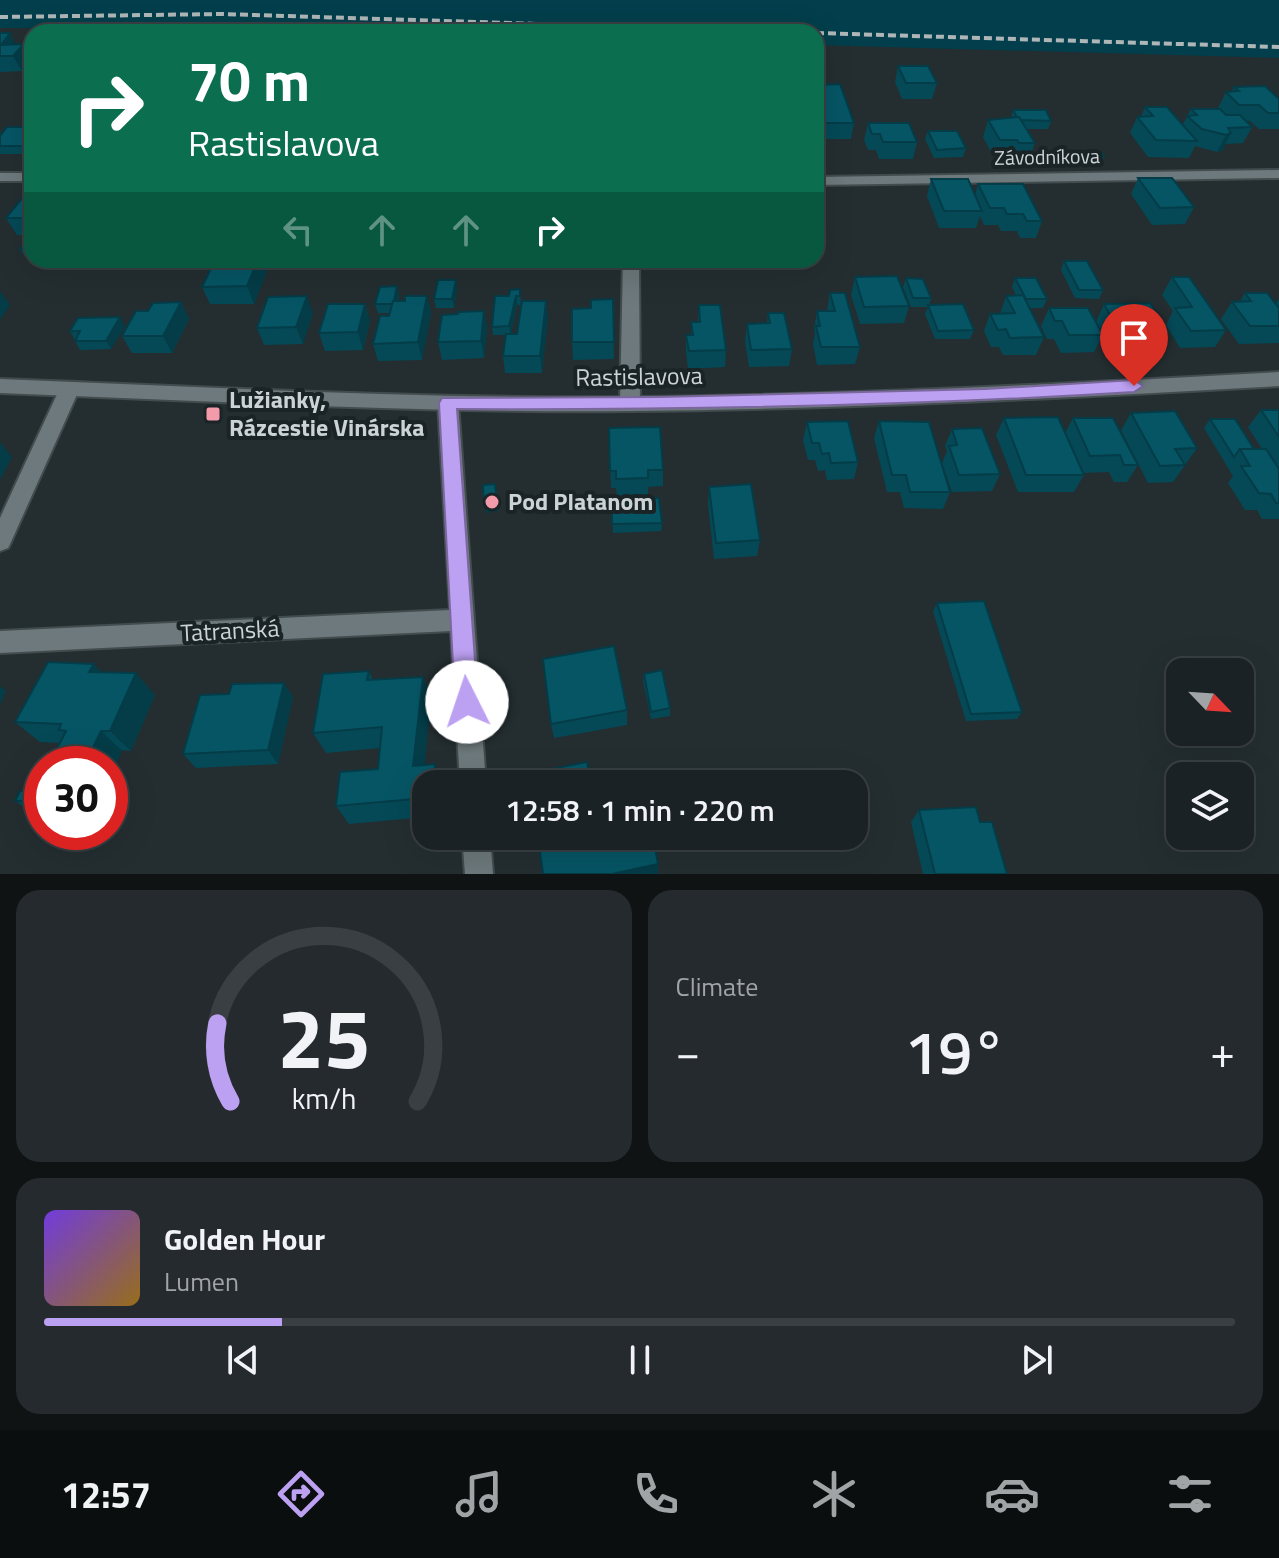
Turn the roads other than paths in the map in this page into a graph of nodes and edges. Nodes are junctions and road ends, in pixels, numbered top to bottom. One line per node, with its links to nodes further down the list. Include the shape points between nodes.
1 (1279, 174): 4 (street, Závodníkova)
2 (0, 177): 3 (street)
3 (24, 177)
4 (824, 181)
5 (631, 268): 10 (street)
6 (1279, 379): 10 (street, Rastislavova, via 985,395)
7 (0, 386): 8 (street, Rastislavova)
8 (69, 390): 9 (street, Rastislavova); 11 (street)
9 (448, 403): 10 (street, Rastislavova); 12 (street)
10 (630, 404)
11 (0, 542)
12 (461, 620): 13 (street, Tatranská); 14 (street)
13 (0, 642)
14 (472, 770)
15 (477, 850): 16 (street)
16 (479, 874)

